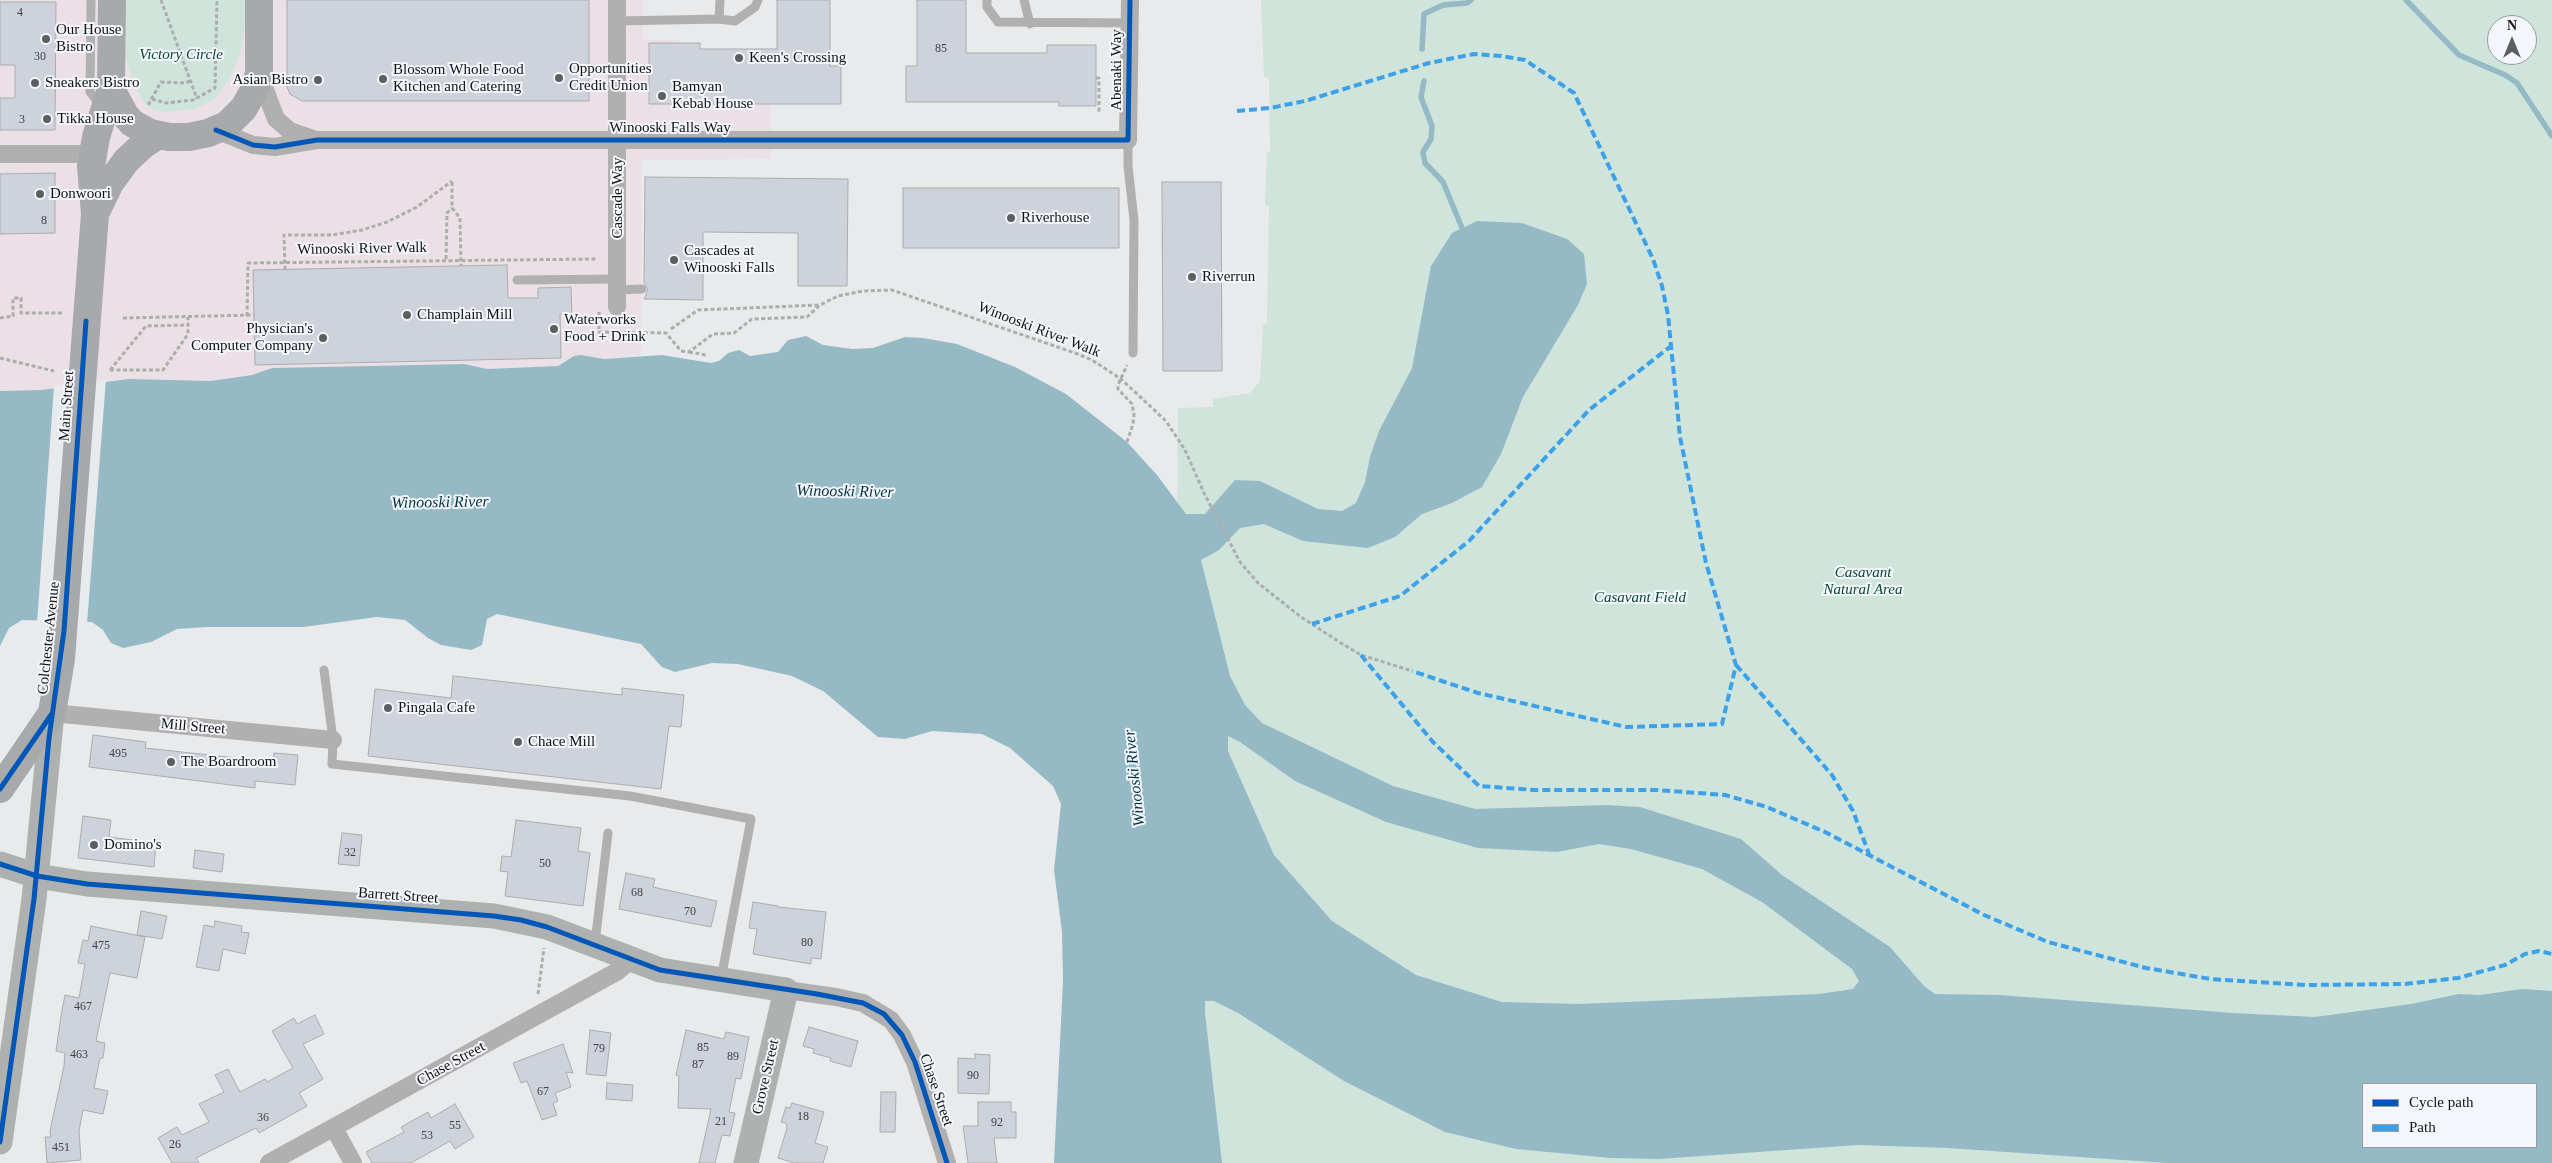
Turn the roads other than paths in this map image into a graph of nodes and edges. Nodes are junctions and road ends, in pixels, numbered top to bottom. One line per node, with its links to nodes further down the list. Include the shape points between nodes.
1 (91, 0): 15 (lane, Main Street, via 90,92)
2 (112, 0): 15 (main road, Main Street)
3 (259, 0): 14 (main road, Main Street)
4 (617, 0): 11 (street, Cascade Way)
5 (720, 0): 10 (lane)
6 (758, 0): 10 (lane, via 755,7 735,21)
7 (987, 0): 13 (lane, via 987,8 998,22)
8 (1024, 0): 13 (lane)
9 (1130, 0): 12 (street, Abenaki Way)
10 (719, 19): 11 (lane)
11 (617, 20): 19 (street, Cascade Way)
12 (1130, 23): 13 (lane); 20 (street, Abenaki Way)
13 (1030, 24)
14 (259, 73): 16 (main road, Main Street, via 244,108); 18 (street, Winooski Falls Way, via 276,119 290,130)
15 (107, 99): 17 (main road, Main Street, via 117,103 132,123 142,130); 22 (main road, Main Street)
16 (216, 130): 17 (main road, Main Street, via 190,137); 18 (street, Winooski Falls Way, via 264,146 289,146)
17 (159, 135): 23 (main road, Main Street, via 126,161 106,190)
18 (317, 140): 19 (street, Winooski Falls Way)
19 (618, 140): 20 (street, Winooski Falls Way); 26 (street, Cascade Way)
20 (1128, 140): 27 (lane, via 1134,220)
21 (0, 154): 22 (street)
22 (93, 154): 23 (main road, Main Street, via 91,176)
23 (95, 214): 28 (main road, Main Street, via 74,317)
24 (517, 280): 26 (lane)
25 (642, 289): 26 (lane)
26 (617, 292)
27 (1133, 354)
28 (73, 493): 30 (main road, Colchester Avenue, via 64,631)
29 (324, 670): 31 (lane)
30 (52, 714): 31 (street, Mill Street); 32 (main road); 35 (street, Colchester Avenue)
31 (333, 740): 38 (lane, via 332,764 630,796 751,819)
32 (0, 789)
33 (608, 833): 36 (lane)
34 (0, 864): 35 (street, Barrett Street)
35 (37, 876): 36 (street, Barrett Street, via 87,884 494,916 547,927); 41 (street, Colchester Avenue)
36 (595, 946): 37 (street, Barrett Street)
37 (631, 960): 38 (street, Barrett Street, via 660,970); 40 (street, Chase Street, via 618,971)
38 (721, 980): 39 (street, Barrett Street)
39 (786, 990): 44 (street, Grove Street); 45 (street, Chase Street, via 857,1002 891,1020 915,1062)
40 (334, 1128): 42 (street, Chase Street); 43 (street)
41 (0, 1142)
42 (269, 1163)
43 (353, 1163)
44 (746, 1163)
45 (947, 1163)

